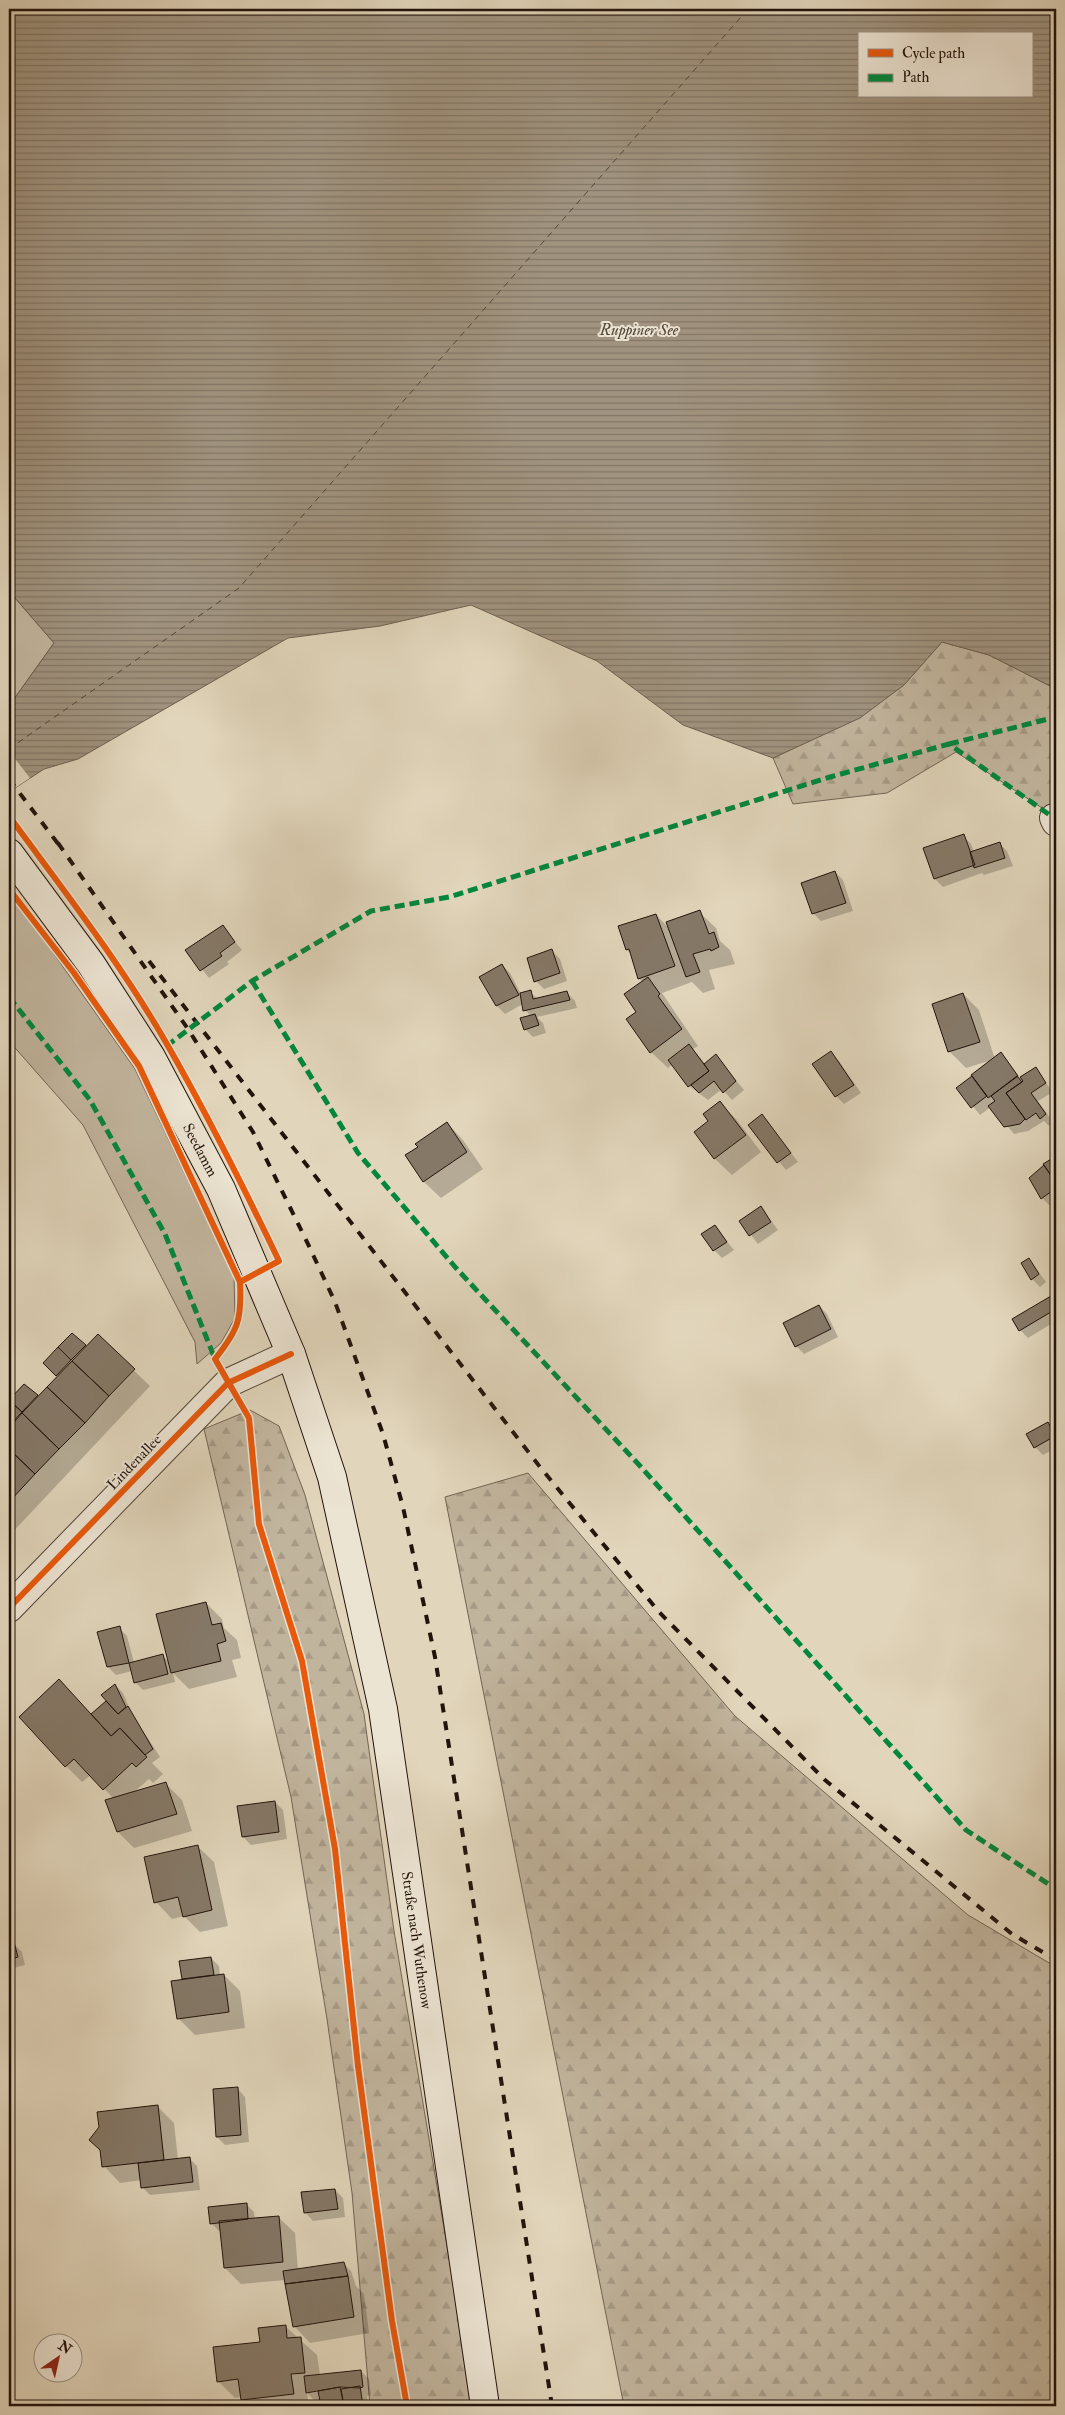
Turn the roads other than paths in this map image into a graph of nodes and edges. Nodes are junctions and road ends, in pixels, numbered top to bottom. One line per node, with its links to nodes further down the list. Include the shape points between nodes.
1 (9, 853): 2 (main road, Seedamm, via 91,964 151,1057 221,1189)
2 (291, 1354): 3 (main road, Seedamm); 4 (main road, Lindenallee, via 228,1382)
3 (332, 1477): 5 (main road, Straße nach Wuthenow, via 383,1709)
4 (9, 1608)
5 (485, 2406)

